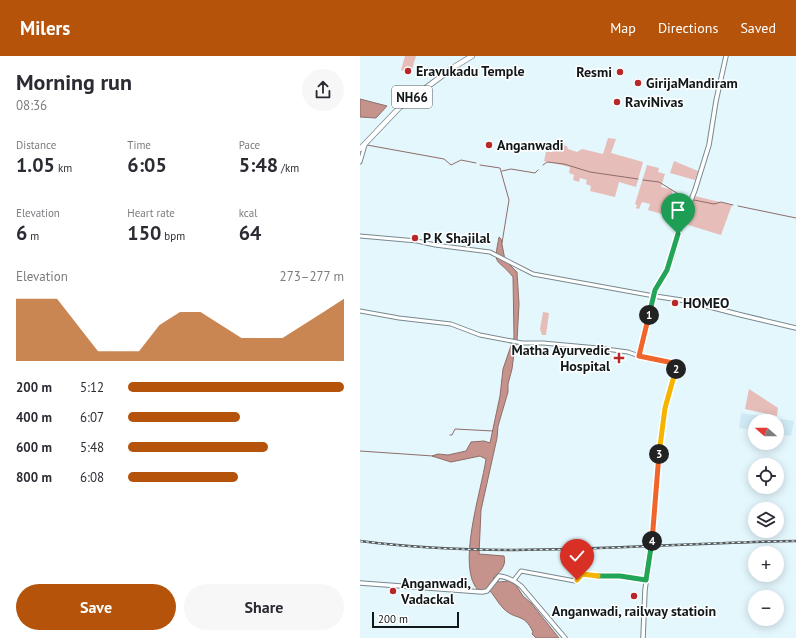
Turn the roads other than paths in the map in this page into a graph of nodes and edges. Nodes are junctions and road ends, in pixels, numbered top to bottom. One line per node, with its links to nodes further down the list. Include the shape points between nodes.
1 (472, 56): 3 (highway, NH66, via 404,103)
2 (726, 56): 7 (main road, via 709,145 672,258)
3 (366, 143): 4 (highway, NH66); 5 (street)
4 (360, 149)
5 (360, 162)
6 (360, 236): 7 (street, via 417,241 494,254 533,274)
7 (654, 296): 9 (main road, via 688,301); 10 (main road)
8 (360, 311): 10 (street, via 451,324 480,335 522,344 543,343 598,348)
9 (796, 328)
10 (639, 356): 12 (main road, via 678,364 665,408 652,546)
11 (514, 580): 12 (street, via 521,571 575,581 582,574); 13 (main road, via 496,577 487,591 479,592); 14 (main road)
12 (646, 580): 15 (main road)
13 (360, 583)
14 (565, 638)
15 (643, 638)

